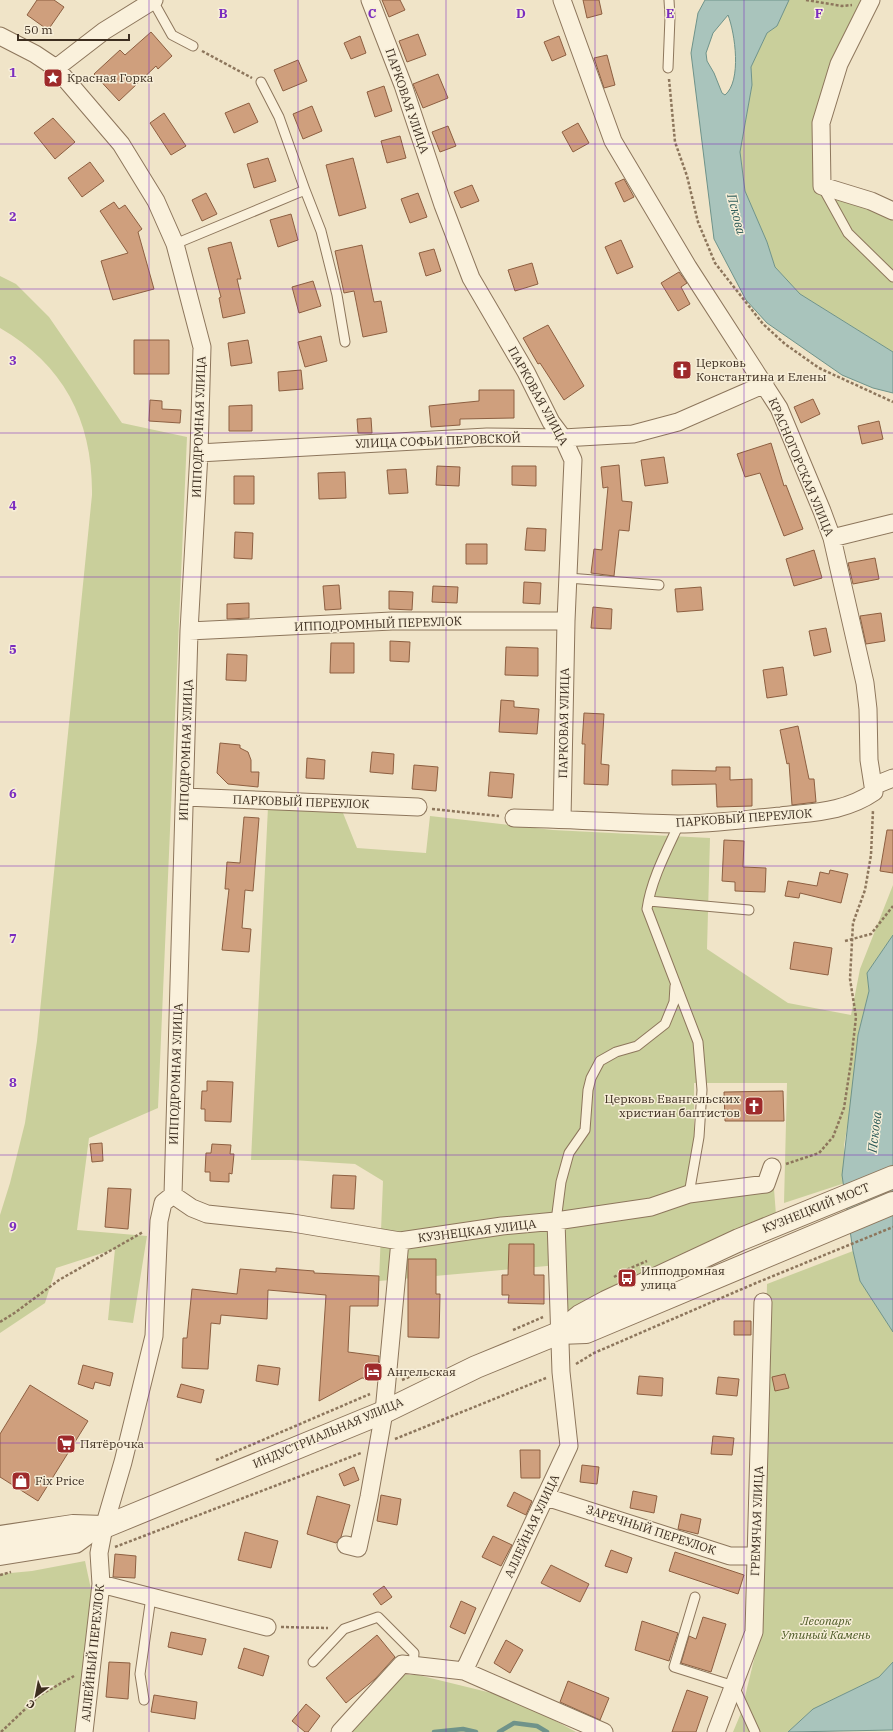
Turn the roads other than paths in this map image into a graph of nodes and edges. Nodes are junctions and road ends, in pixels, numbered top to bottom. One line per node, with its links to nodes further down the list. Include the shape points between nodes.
1 (154, 0): 7 (lane, via 172,35); 8 (street, via 104,31)
2 (370, 0): 18 (street, ПАРКОВАЯ УЛИЦА, via 404,85 443,205 471,278 526,372 551,422)
3 (562, 0): 17 (street, КРАСНОГОРСКАЯ УЛИЦА, via 613,141 688,268)
4 (669, 0): 9 (lane)
5 (870, 2): 11 (street, via 839,64 821,123)
6 (0, 36): 8 (street, ИППОДРОМНАЯ УЛИЦА)
7 (193, 46)
8 (56, 68): 14 (street, ИППОДРОМНАЯ УЛИЦА, via 122,144 156,201)
9 (668, 68)
10 (261, 82): 12 (lane, via 279,116)
11 (822, 186): 13 (street, via 871,201); 15 (lane, via 848,233)
12 (305, 190): 14 (lane); 16 (lane, via 321,231 337,295)
13 (893, 211)
14 (175, 244): 19 (street, ИППОДРОМНАЯ УЛИЦА, via 202,347)
15 (893, 277)
16 (345, 342)
17 (764, 384): 18 (street, УЛИЦА СОФЬИ ПЕРОВСКОЙ, via 678,422 633,434); 21 (street, КРАСНОГОРСКАЯ УЛИЦА, via 779,408)
18 (563, 438): 19 (street, УЛИЦА СОФЬИ ПЕРОВСКОЙ, via 487,437); 22 (street, ПАРКОВАЯ УЛИЦА, via 572,460)
19 (199, 453): 25 (street, ИППОДРОМНАЯ УЛИЦА)
20 (893, 523): 21 (street)
21 (832, 538): 27 (street, КРАСНОГОРСКАЯ УЛИЦА, via 865,683)
22 (568, 578): 23 (lane); 24 (street, ПАРКОВАЯ УЛИЦА)
23 (659, 585)
24 (566, 621): 25 (street, ИППОДРОМНЫЙ ПЕРЕУЛОК, via 392,621); 31 (street, ПАРКОВАЯ УЛИЦА)
25 (189, 631): 28 (street, ИППОДРОМНАЯ УЛИЦА)
26 (893, 778): 27 (street, ПАРКОВЫЙ ПЕРЕУЛОК)
27 (873, 789): 32 (street, ПАРКОВЫЙ ПЕРЕУЛОК, via 856,803 819,813)
28 (185, 797): 29 (street, ПАРКОВЫЙ ПЕРЕУЛОК); 38 (street, ИППОДРОМНАЯ УЛИЦА)
29 (418, 807)
30 (514, 818): 31 (street, ПАРКОВЫЙ ПЕРЕУЛОК)
31 (562, 819): 32 (street, ПАРКОВЫЙ ПЕРЕУЛОК)
32 (679, 824): 33 (lane)
33 (648, 901): 34 (lane); 35 (lane, via 648,909)
34 (749, 910)
35 (675, 982): 39 (lane, via 698,1042 702,1090 699,1137); 41 (lane, via 674,1002 665,1024 637,1046 616,1052 600,1061 591,1078 585,1130 569,1153 561,1182)
36 (772, 1167): 39 (street, КУЗНЕЦКАЯ УЛИЦА, via 766,1184)
37 (893, 1177): 42 (street, КУЗНЕЦКИЙ МОСТ)
38 (173, 1194): 43 (street, КУЗНЕЦКАЯ УЛИЦА, via 192,1208 207,1214 293,1223); 49 (street, via 163,1203 159,1222 154,1336 123,1462)
39 (689, 1194): 41 (street, КУЗНЕЦКАЯ УЛИЦА, via 651,1207)
40 (893, 1202): 44 (street, КУЗНЕЦКИЙ МОСТ)
41 (556, 1222): 43 (street, КУЗНЕЦКАЯ УЛИЦА, via 502,1226); 46 (street, АЛЛЕЙНАЯ УЛИЦА)
42 (739, 1240): 46 (street, ИНДУСТРИАЛЬНАЯ УЛИЦА, via 580,1316)
43 (400, 1241): 47 (street)
44 (747, 1263): 46 (street, ИНДУСТРИАЛЬНАЯ УЛИЦА, via 586,1332)
45 (763, 1302): 53 (street, ГРЕМЯЧАЯ УЛИЦА)
46 (559, 1333): 47 (street, ИНДУСТРИАЛЬНАЯ УЛИЦА, via 476,1367); 48 (street, АЛЛЕЙНАЯ УЛИЦА, via 569,1446)
47 (384, 1412): 49 (street, ИНДУСТРИАЛЬНАЯ УЛИЦА); 51 (street, via 358,1548)
48 (546, 1497): 53 (street, ЗАРЕЧНЫЙ ПЕРЕУЛОК, via 730,1556); 60 (street, АЛЛЕЙНАЯ УЛИЦА)
49 (99, 1528): 50 (street, ИНДУСТРИАЛЬНАЯ УЛИЦА, via 73,1526); 52 (street, ИНДУСТРИАЛЬНАЯ УЛИЦА, via 75,1542); 54 (street, АЛЛЕЙНЫЙ ПЕРЕУЛОК)
50 (0, 1537)
51 (346, 1545)
52 (0, 1554)
53 (756, 1556): 61 (street, ГРЕМЯЧАЯ УЛИЦА, via 754,1632)
54 (101, 1584): 55 (street); 63 (street, АЛЛЕЙНЫЙ ПЕРЕУЛОК)
55 (151, 1597): 57 (street); 62 (lane, via 140,1674)
56 (695, 1597): 61 (lane, via 674,1667)
57 (267, 1627)
58 (313, 1662): 59 (lane, via 344,1629 378,1617 414,1653)
59 (412, 1666): 60 (street); 64 (street, via 402,1664)
60 (464, 1671): 65 (street)
61 (734, 1686): 66 (street, ГРЕМЯЧАЯ УЛИЦА); 67 (lane)
62 (144, 1700)
63 (84, 1732)
64 (340, 1732)
65 (604, 1732)
66 (716, 1732)
67 (755, 1732)

